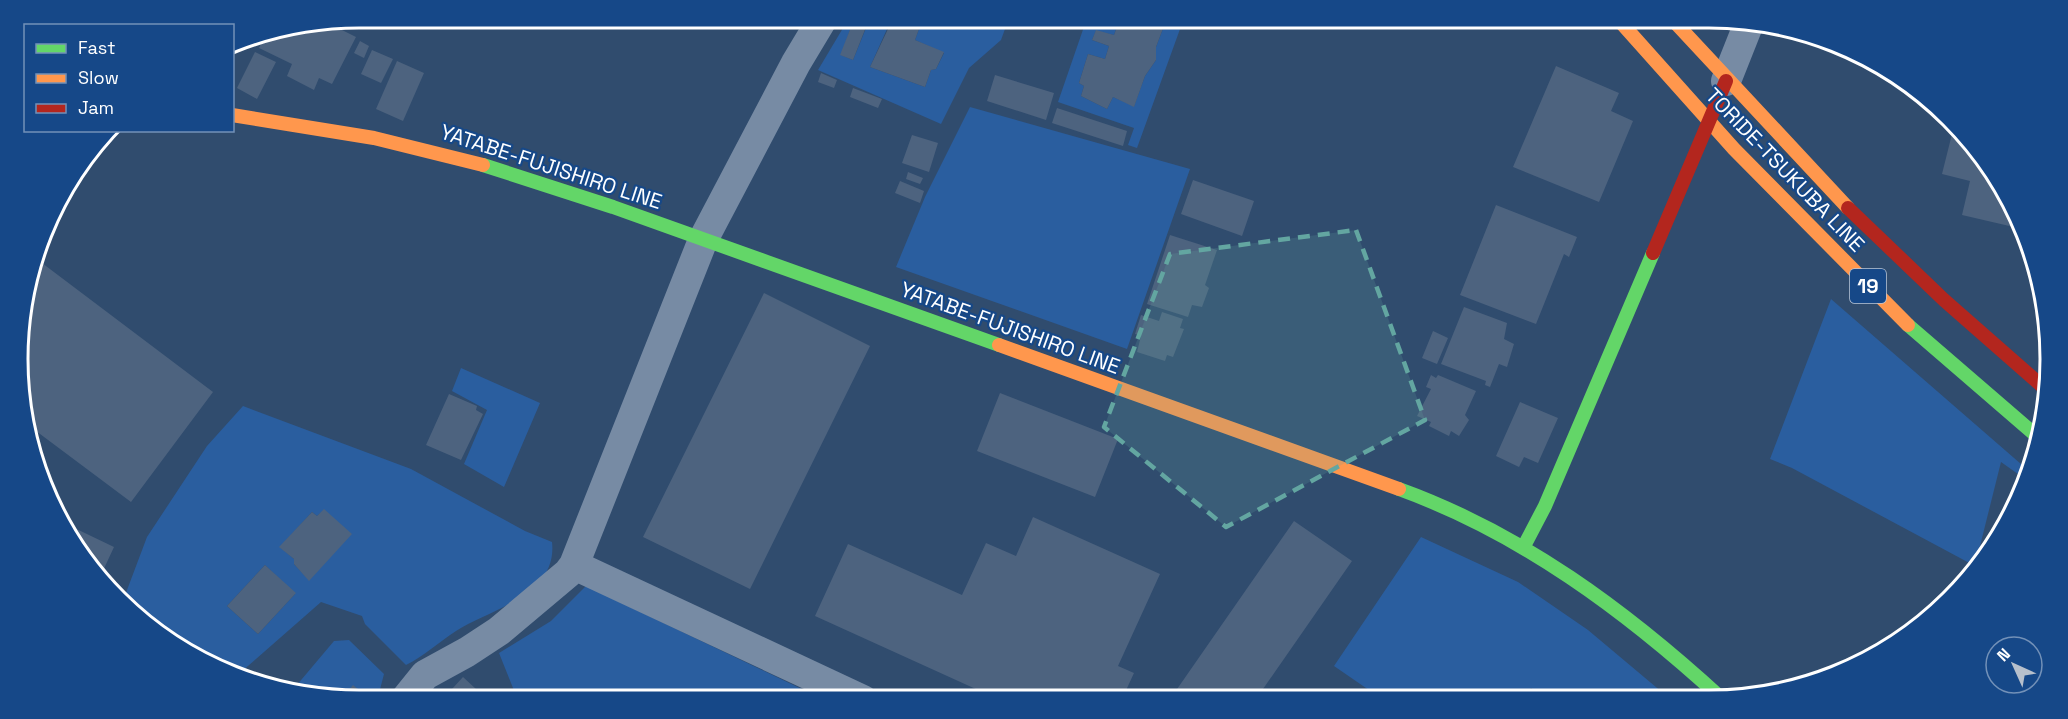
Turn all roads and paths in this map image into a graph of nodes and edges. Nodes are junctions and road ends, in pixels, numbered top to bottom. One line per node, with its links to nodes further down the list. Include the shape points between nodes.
1 (817, 28): 8 (street)
2 (1626, 28): 7 (main road, TORIDE-TSUKUBA LINE / 19)
3 (1680, 28): 5 (main road, TORIDE-TSUKUBA LINE / 19)
4 (1746, 30): 5 (street)
5 (1726, 81): 7 (main road); 9 (main road, TORIDE-TSUKUBA LINE / 19, via 1927,285)
6 (234, 115): 8 (main road, YATABE-FUJISHIRO LINE, via 420,147 513,174)
7 (1708, 122): 10 (main road, TORIDE-TSUKUBA LINE / 19, via 1827,247); 11 (main road, via 1545,506)
8 (703, 240): 11 (main road, YATABE-FUJISHIRO LINE, via 1353,471 1410,493); 12 (street)
9 (2039, 383)
10 (2031, 431)
11 (1523, 548): 15 (main road, YATABE-FUJISHIRO LINE, via 1605,602)
12 (574, 565): 13 (street, via 499,631 425,675); 14 (street)
13 (413, 690)
14 (842, 690)
15 (1704, 690)

